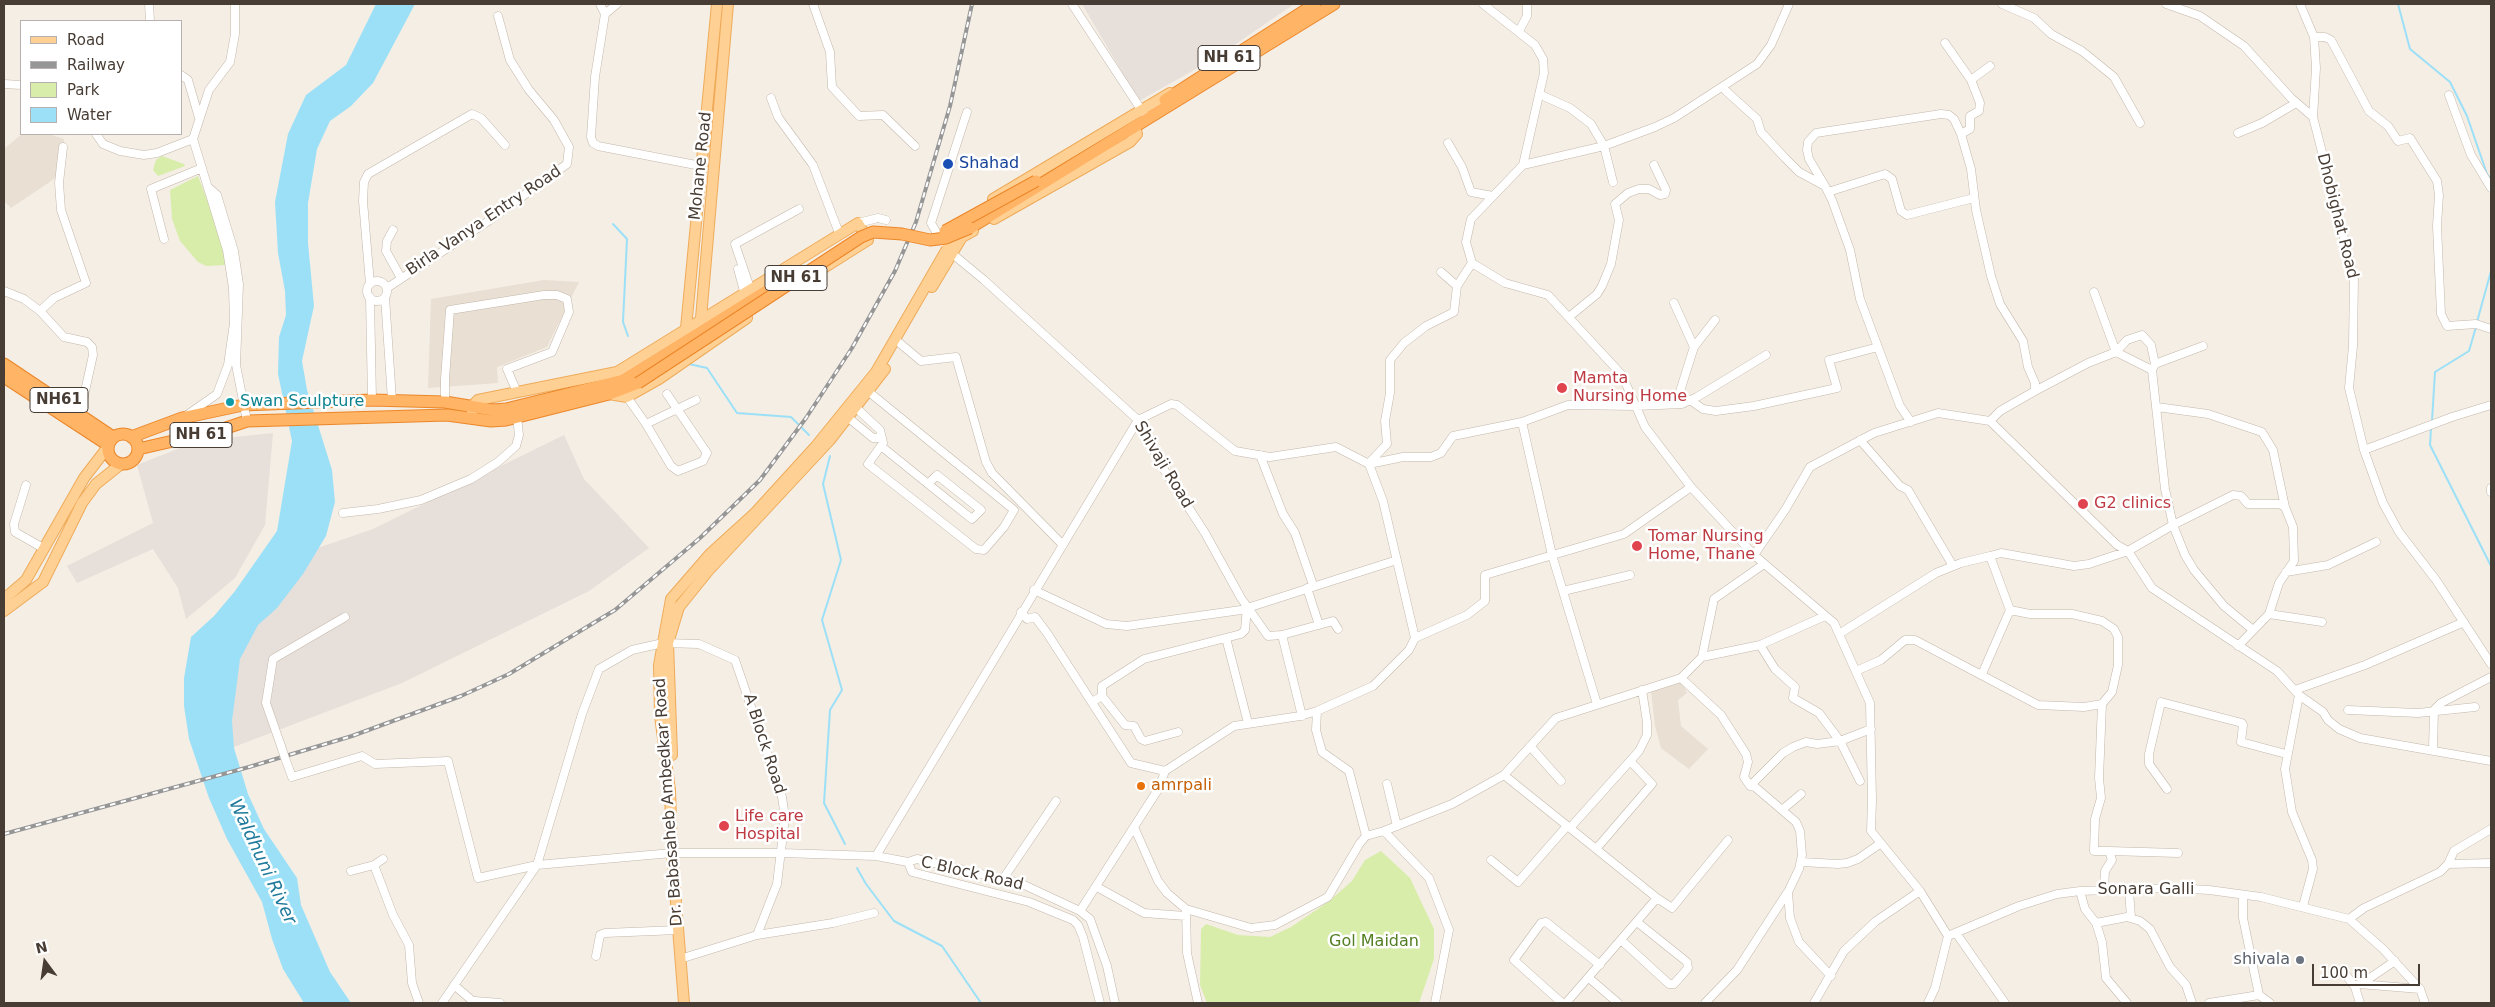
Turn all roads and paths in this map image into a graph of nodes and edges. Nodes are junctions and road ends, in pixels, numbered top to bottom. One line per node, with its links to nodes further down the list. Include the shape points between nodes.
1 (149, 4): 19 (street)
2 (235, 4): 37 (street, via 235,34 230,62 209,90)
3 (600, 4): 17 (street)
4 (617, 4): 17 (street)
5 (717, 4): 52 (main road, Mohane Road)
6 (728, 4): 84 (main road, Mohane Road)
7 (812, 4): 47 (street, via 830,52 832,87 859,116 883,115)
8 (1072, 4): 35 (street)
9 (1314, 4): 23 (highway, NH 61)
10 (1334, 4): 23 (highway, NH 61)
11 (1483, 4): 20 (street)
12 (1527, 4): 20 (street, via 1527,16)
13 (1789, 4): 48 (street, via 1771,45 1757,64 1668,121)
14 (2002, 4): 38 (street, via 2034,18 2051,34 2082,51 2114,77)
15 (2166, 4): 33 (street, via 2200,16 2244,46)
16 (2300, 4): 21 (street, Dhobighat Road)
17 (605, 14): 52 (street, via 595,77 593,143)
18 (498, 16): 70 (street, Birla Vanya Entry Road, via 510,60 554,120 569,147 567,164 487,222)
19 (150, 20)
20 (1519, 32): 30 (street, via 1535,45 1543,58)
21 (2314, 37): 36 (street, Dhobighat Road); 87 (street, via 2331,40 2369,111 2388,126 2398,141 2410,138 2437,181 2441,314 2447,326 2478,325)
22 (1945, 43): 26 (street)
23 (1250, 50): 35 (highway, NH 61); 39 (highway, NH 61)
24 (1990, 66): 26 (street)
25 (182, 76): 37 (street, via 188,80)
26 (1971, 80): 41 (street, via 1980,108 1970,116 1970,129)
27 (4, 84): 28 (street)
28 (20, 85)
29 (1726, 91): 57 (street, via 1757,119 1761,132 1799,172)
30 (1541, 95): 48 (street, via 1581,114); 50 (street)
31 (2449, 95): 56 (street, via 2471,155)
32 (771, 98): 64 (street, via 778,117 813,165)
33 (2296, 103): 36 (street); 40 (street)
34 (967, 112): 66 (street, via 931,223)
35 (1143, 112): 44 (highway, NH 61); 66 (main road, via 956,221 951,231)
36 (2313, 117): 131 (street, Dhobighat Road, via 2354,277 2349,388)
37 (199, 118): 43 (street)
38 (2140, 123)
39 (1135, 127): 44 (highway, NH 61); 66 (main road, via 1137,134 1130,142 962,236)
40 (2238, 133)
41 (1961, 134): 57 (street, via 1954,119 1947,114 1816,133 1808,142 1807,150); 59 (street, via 1971,169)
42 (97, 135): 43 (street, via 103,144 144,155)
43 (193, 139): 53 (street)
44 (1111, 139): 97 (highway, NH 61, bridge, via 948,230 936,233 866,228)
45 (1448, 143): 58 (street, via 1471,192)
46 (505, 145): 71 (street, via 481,118 472,114 368,174 363,201)
47 (916, 146)
48 (1604, 146): 50 (street); 54 (street)
49 (64, 147): 80 (street, via 59,183 61,210 86,283 54,298)
50 (1523, 165): 58 (street)
51 (1654, 165): 83 (street, via 1665,194 1639,189 1628,193 1616,204 1619,220 1611,264 1602,286)
52 (701, 166): 86 (main road, Mohane Road)
53 (202, 168): 55 (street); 65 (street, via 151,189)
54 (1613, 182)
55 (208, 188): 109 (street, via 217,195 234,251 239,284 236,365); 119 (street, via 231,268 234,323 228,365 217,394)
56 (2491, 188)
57 (1826, 189): 59 (street, via 1885,174 1892,179 1901,211 1907,215); 91 (street, via 1850,250 1860,299)
58 (1493, 196): 68 (street, via 1471,219 1466,242)
59 (1974, 198): 98 (street, via 1991,276 2000,304 2023,341)
60 (799, 209): 74 (street, via 735,244)
61 (886, 220): 62 (street, via 878,218)
62 (858, 223): 64 (main road); 97 (main road, via 868,237 866,242 681,363)
63 (393, 230): 70 (street, via 386,251)
64 (839, 233): 74 (main road)
65 (164, 240)
66 (949, 252): 88 (main road, Dr. Babasaheb Ambedkar Road); 120 (street, Shivaji Road)
67 (734, 256): 74 (street)
68 (1472, 263): 72 (street); 83 (street, via 1506,283 1548,294)
69 (1441, 272): 72 (street)
70 (401, 278): 73 (street, Birla Vanya Entry Road)
71 (370, 284): 73 (street, via 379,281); 77 (street)
72 (1457, 286): 134 (street, via 1454,312 1426,326 1404,343 1390,360 1390,393 1385,421 1387,444)
73 (387, 288): 78 (street)
74 (747, 290): 84 (main road)
75 (4, 291): 80 (street, via 24,299)
76 (2094, 292): 92 (street)
77 (370, 297): 78 (street, via 379,300); 82 (street)
78 (384, 297): 81 (street)
79 (1674, 303): 90 (street)
80 (40, 311): 116 (street, via 64,337 87,342 92,347)
81 (386, 315): 82 (street); 104 (street)
82 (371, 316): 103 (street)
83 (1569, 317): 112 (street, via 1622,375)
84 (701, 318): 86 (main road)
85 (1715, 320): 90 (street)
86 (686, 328): 99 (main road, via 617,372)
87 (2491, 329)
88 (898, 342): 100 (main road, Dr. Babasaheb Ambedkar Road); 110 (main road, Dr. Babasaheb Ambedkar Road); 144 (street, via 924,361 956,357 989,468)
89 (2203, 346): 95 (street)
90 (1694, 347): 108 (street)
91 (1878, 347): 106 (street, via 1829,360 1837,388 1716,411 1703,409); 124 (street, via 1900,406)
92 (2116, 352): 95 (street); 95 (street, via 2127,340 2142,335 2151,345); 98 (street)
93 (1766, 355): 106 (street)
94 (4, 364): 101 (highway, NH61)
95 (2154, 367): 113 (street)
96 (4, 377): 101 (highway, NH61)
97 (626, 389): 115 (highway, NH 61); 118 (highway, NH 61); 125 (street)
98 (2035, 391): 122 (street, via 2000,410)
99 (517, 392): 107 (street, via 507,369 552,352 569,312 567,300 556,294 450,310); 115 (main road, via 478,400)
100 (869, 392): 110 (main road, Dr. Babasaheb Ambedkar Road); 128 (street, via 1015,512 984,550 978,550 868,464)
101 (41, 394): 116 (highway, NH61); 129 (highway, NH61)
102 (668, 394): 114 (street)
103 (372, 400): 104 (highway, NH 61); 109 (highway, NH 61)
104 (392, 400): 107 (highway, NH 61)
105 (696, 400): 114 (street)
106 (1690, 400): 108 (street)
107 (446, 402): 115 (highway, NH 61)
108 (1676, 404): 112 (street)
109 (243, 405): 119 (highway, NH 61); 121 (street)
110 (854, 405): 117 (main road, Dr. Babasaheb Ambedkar Road); 128 (street, via 880,430)
111 (2491, 405): 131 (street)
112 (1636, 406): 123 (street, via 1576,404); 137 (street, via 1645,427)
113 (2157, 407): 140 (street, via 2208,414 2262,432 2273,450); 142 (street, via 2164,483)
114 (677, 409): 125 (street); 125 (street, via 707,453 703,461 678,471 671,466)
115 (472, 412): 118 (highway, NH 61, via 492,421); 121 (highway, NH 61)
116 (80, 414): 129 (highway, NH61)
117 (845, 416): 128 (street); 175 (main road, Dr. Babasaheb Ambedkar Road, via 814,453 710,554 671,599)
118 (517, 417): 141 (street, via 519,435 516,446 471,479 420,500)
119 (182, 418): 126 (highway, NH 61)
120 (1138, 420): 132 (street, via 1174,404 1235,451); 144 (street); 159 (street, Shivaji Road, via 1161,465)
121 (247, 421): 130 (highway, NH 61)
122 (1990, 421): 124 (street, via 1938,414); 146 (street, via 2117,545)
123 (1522, 422): 134 (street, via 1453,436 1441,453 1431,457); 147 (street)
124 (1911, 422): 127 (street)
125 (646, 424)
126 (131, 437): 129 (highway, via 122,434); 130 (highway)
127 (1860, 440): 148 (street, via 1810,467); 152 (street, via 1900,486 1908,490)
128 (882, 442): 135 (street)
129 (110, 443): 133 (highway, NH61, via 112,460); 145 (main road, via 84,478)
130 (138, 449): 133 (highway, via 131,462)
131 (2364, 450): 167 (street, Dhobighat Road, via 2383,503 2399,532)
132 (1260, 455): 134 (street, via 1270,457 1336,447); 155 (street, via 1295,533)
133 (121, 464): 161 (main road, via 96,484 82,502 43,582)
134 (1369, 464): 150 (street, via 1384,501)
135 (928, 484): 138 (street, via 936,475); 139 (street)
136 (26, 485): 145 (street, via 14,524 15,532)
137 (1691, 487): 147 (street, via 1624,534); 148 (street)
138 (956, 489): 139 (street); 139 (street, via 981,510 972,519)
139 (948, 500)
140 (2285, 507): 142 (street, via 2279,504 2248,504 2241,496 2233,495); 153 (street, via 2293,527 2295,555)
141 (343, 513)
142 (2172, 525): 146 (street); 170 (street, via 2194,570 2224,606)
143 (2376, 542): 153 (street, via 2328,565)
144 (1063, 544): 156 (street)
145 (43, 548): 158 (main road, via 26,580)
146 (2128, 551): 149 (street, via 2074,566 2001,553); 177 (street, via 2152,588)
147 (1552, 555): 157 (street); 174 (street, via 1485,575 1485,601 1467,615)
148 (1754, 555): 151 (street)
149 (1990, 556): 152 (street); 160 (street)
150 (1397, 560): 155 (street); 174 (street)
151 (1764, 564): 164 (street); 178 (street, via 1714,599)
152 (1953, 566): 171 (street, via 1936,573)
153 (2286, 572): 163 (street)
154 (1630, 575): 157 (street)
155 (1310, 586): 159 (street); 168 (street)
156 (1034, 590): 159 (street, via 1106,624 1127,626 1190,619); 162 (street)
157 (1563, 591): 188 (street)
158 (4, 598)
159 (1247, 607): 172 (street, Shivaji Road, via 1268,636); 173 (street, via 1245,630)
160 (2010, 610): 181 (street); 189 (street, via 2030,614 2072,614 2102,622 2114,629 2118,637 2118,665 2112,692)
161 (4, 611)
162 (1021, 612): 187 (street, via 1027,619 1035,617); 229 (street)
163 (2268, 614): 166 (street); 170 (street)
164 (1825, 616): 171 (street); 176 (street)
165 (344, 618): 236 (street, C Block Road, bridge, via 273,659 266,704 292,776 362,756 375,764 448,761 478,878)
166 (2322, 622)
167 (2464, 622): 179 (street, Dhobighat Road); 185 (street)
168 (1319, 625): 169 (street, via 1333,621); 172 (street)
169 (1338, 629)
170 (2253, 630): 177 (street)
171 (1839, 634): 180 (street)
172 (1282, 635): 194 (street)
173 (1226, 638): 186 (street, via 1144,659 1102,686); 195 (street)
174 (1416, 638): 193 (street, via 1409,650 1373,686)
175 (666, 643): 226 (main road, Dr. Babasaheb Ambedkar Road, via 659,665 660,716); 227 (street, A Block Road, via 699,644 730,656 736,663 782,797 785,817); 236 (street, A Block Road, via 632,650 599,669 582,714)
176 (1760, 645): 178 (street); 200 (street, via 1775,669 1795,687 1794,698 1819,713)
177 (2238, 646): 185 (street, via 2277,671)
178 (1702, 657): 183 (street)
179 (2491, 664)
180 (1856, 671): 181 (street, via 1881,660 1909,639); 197 (street, via 1870,703)
181 (1982, 674): 189 (street, via 2038,705 2084,708)
182 (2491, 677): 192 (street, via 2440,703)
183 (1681, 678): 184 (street); 211 (street, via 1721,714 1746,754 1748,762 1744,777)
184 (1642, 690): 188 (street); 205 (street, via 1646,735)
185 (2297, 692): 202 (street, via 2323,712 2339,730 2360,738); 203 (street)
186 (1102, 696): 187 (street); 196 (street)
187 (1092, 702): 199 (street)
188 (1597, 704): 201 (street, via 1556,718)
189 (2102, 704): 225 (street, via 2101,798 2095,819 2094,851)
190 (2475, 707): 192 (street)
191 (2348, 710): 192 (street, via 2418,713)
192 (2434, 710): 202 (street)
193 (1317, 711): 194 (street); 221 (street, via 1316,730 1322,752 1348,771)
194 (1302, 716): 195 (street)
195 (1248, 723): 206 (street, via 1234,726)
196 (1125, 725): 198 (street, via 1134,726 1140,739 1145,741); 199 (street)
197 (1870, 729): 200 (street); 223 (street, via 1871,830)
198 (1178, 732)
199 (1112, 733): 206 (street, via 1131,763)
200 (1840, 741): 209 (street); 211 (street, via 1806,742 1793,747)
201 (1530, 746): 207 (street); 208 (street)
202 (2433, 750): 204 (street)
203 (2286, 754): 212 (street, via 2241,742 2242,723 2161,702 2149,764); 251 (street, via 2286,781 2292,812 2312,860 2313,869)
204 (2491, 761)
205 (1631, 762): 217 (street); 224 (street, via 1652,784)
206 (1165, 770): 218 (street, via 1159,788)
207 (1504, 775): 216 (street, via 1452,804); 217 (street)
208 (1561, 781)
209 (1860, 781)
210 (1386, 784): 216 (street)
211 (1750, 786): 215 (street)
212 (2167, 790)
213 (1801, 794): 215 (street)
214 (1056, 801): 239 (street)
215 (1782, 810): 233 (street, via 1796,822 1800,831)
216 (1397, 826): 220 (street)
217 (1568, 826): 224 (street); 231 (street, via 1518,882)
218 (1134, 827): 241 (street); 253 (street, via 1158,881)
219 (2491, 829): 235 (street, via 2454,851)
220 (1384, 831): 221 (street); 286 (street, via 1429,878 1449,930)
221 (1366, 836): 253 (street, via 1328,897 1276,925 1251,928)
222 (1728, 840): 249 (street, via 1672,908)
223 (1881, 843): 233 (street, via 1848,863); 244 (street)
224 (1596, 849): 249 (street)
225 (2109, 851): 228 (street); 242 (street, via 2112,860 2105,871)
226 (675, 853): 227 (street, C Block Road); 236 (street, C Block Road); 260 (main road, Dr. Babasaheb Ambedkar Road); 267 (main road, Dr. Babasaheb Ambedkar Road)
227 (781, 853): 229 (street, C Block Road); 263 (street, A Block Road, via 777,884)
228 (2178, 853)
229 (876, 856): 232 (street, C Block Road)
230 (383, 859): 237 (street)
231 (1490, 860)
232 (908, 862): 239 (street, C Block Road, via 918,859); 248 (street, C Block Road, via 912,872)
233 (1801, 862): 246 (street)
234 (2491, 863): 235 (street)
235 (2448, 864): 257 (street, via 2440,872)
236 (537, 865): 273 (street, A Block Road)
237 (374, 866): 238 (street); 278 (street, via 409,945 412,983)
238 (351, 871)
239 (1003, 879): 240 (street, C Block Road)
240 (1018, 883): 248 (street); 250 (street, C Block Road)
241 (1097, 887): 252 (street); 253 (street, via 1144,914)
242 (2104, 889): 243 (street, Sonara Galli); 245 (street, Sonara Galli)
243 (2080, 890): 259 (street, via 2085,909); 264 (street, Sonara Galli, via 2019,906)
244 (1920, 891): 264 (street); 271 (street, via 1876,920 1844,951)
245 (2129, 891): 247 (street, Sonara Galli, via 2172,888); 256 (street)
246 (1788, 892): 271 (street, via 1795,935); 290 (street, via 1736,970)
247 (2243, 895): 251 (street, Sonara Galli); 276 (street, via 2243,918)
248 (1012, 898): 255 (street, C Block Road)
249 (1657, 898): 258 (street)
250 (1068, 905): 252 (street, C Block Road); 255 (street)
251 (2303, 906): 257 (street, Sonara Galli)
252 (1080, 911): 261 (street, C Block Road, via 1090,919)
253 (1186, 912): 285 (street, via 1187,953)
254 (874, 913): 263 (street)
255 (1064, 917): 262 (street, C Block Road, via 1078,925)
256 (2131, 917): 259 (street); 295 (street, via 2150,929 2170,967 2186,985)
257 (2349, 918): 268 (street)
258 (1637, 922): 265 (street); 265 (street, via 1687,962 1688,968 1683,974 1674,984 1669,984)
259 (2096, 923): 294 (street, via 2102,942 2106,978)
260 (678, 930): 266 (street, via 605,933 600,935); 267 (main road, Dr. Babasaheb Ambedkar Road)
261 (1094, 930): 262 (street); 284 (street, C Block Road, via 1107,966)
262 (1082, 933): 283 (street)
263 (758, 935): 267 (street)
264 (1952, 935): 292 (street); 293 (street)
265 (1621, 940): 269 (street)
266 (596, 956)
267 (684, 958): 281 (main road, Dr. Babasaheb Ambedkar Road); 282 (main road, Dr. Babasaheb Ambedkar Road)
268 (2395, 962): 274 (street); 275 (street)
269 (1600, 965): 272 (street); 287 (street, via 1546,922 1542,923 1514,960)
270 (2343, 971): 274 (street)
271 (1831, 976): 291 (street)
272 (1588, 978): 288 (street); 289 (street)
273 (454, 985): 277 (street); 279 (street, A Block Road)
274 (2357, 986): 275 (street); 298 (street)
275 (2420, 989): 299 (street)
276 (2259, 994): 296 (street); 297 (street)
277 (475, 1002): 280 (street)
278 (420, 1003)
279 (442, 1003)
280 (500, 1003)
281 (684, 1003)
282 (690, 1003)
283 (1100, 1003)
284 (1115, 1003)
285 (1198, 1003)
286 (1435, 1003)
287 (1562, 1003)
288 (1566, 1003)
289 (1618, 1003)
290 (1705, 1003)
291 (1814, 1003)
292 (1928, 1003)
293 (2005, 1003)
294 (2127, 1003)
295 (2192, 1003)
296 (2209, 1003)
297 (2270, 1003)
298 (2360, 1003)
299 (2425, 1003)

